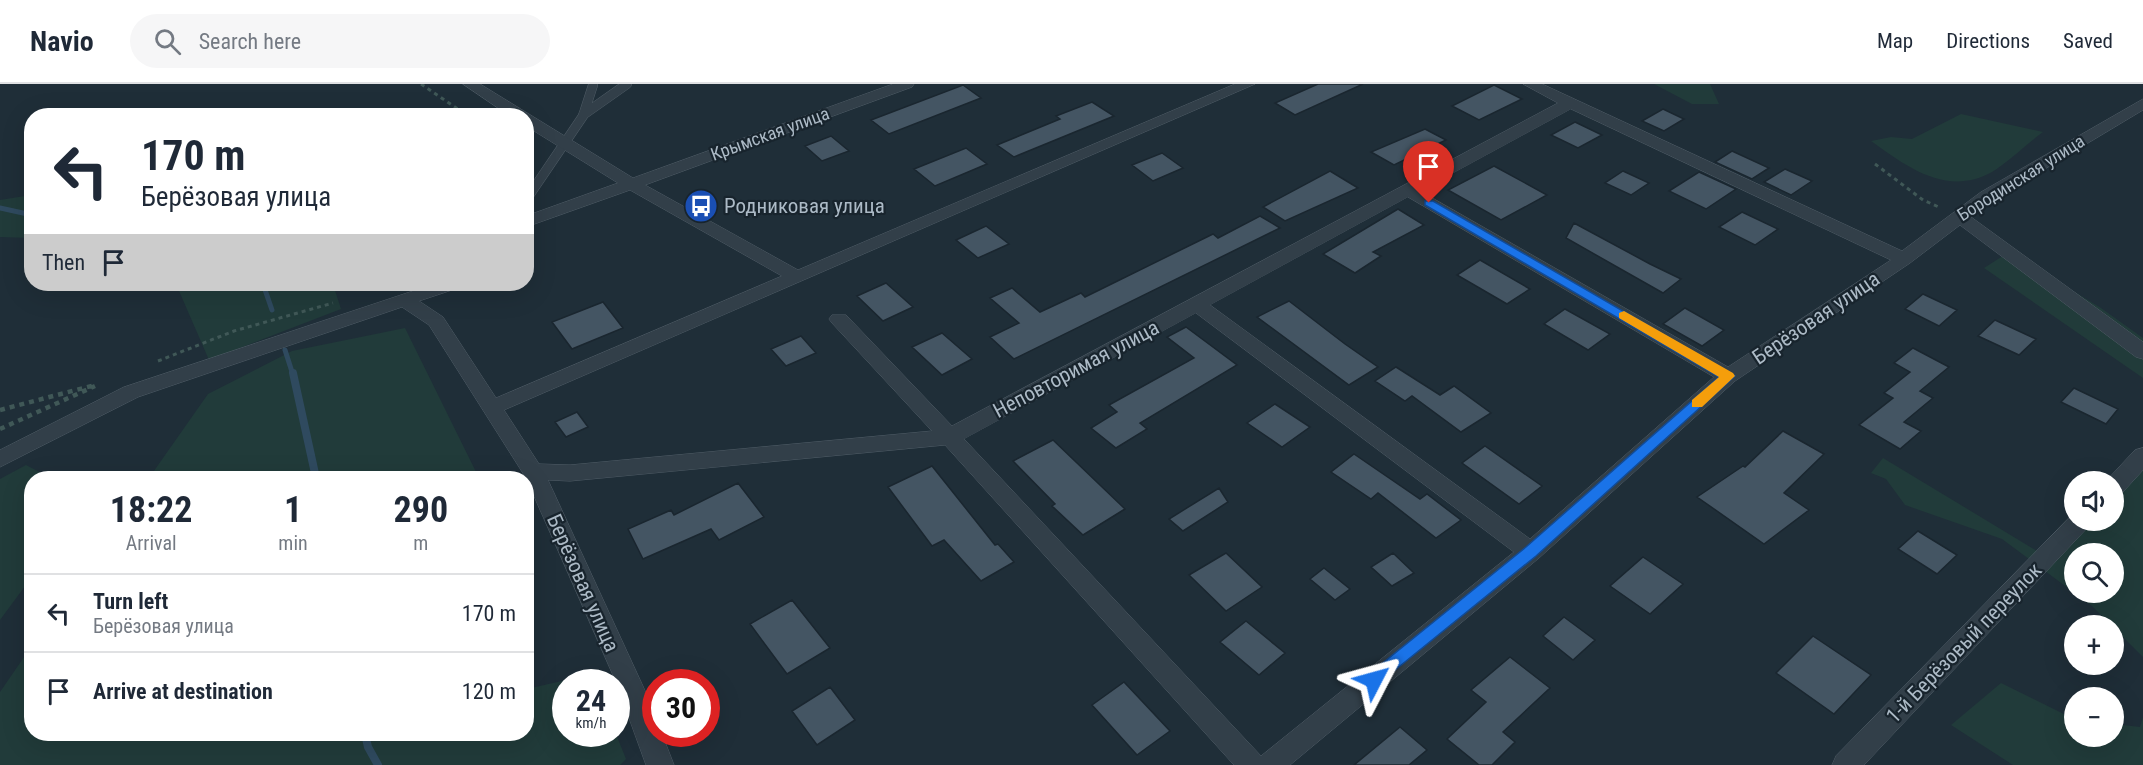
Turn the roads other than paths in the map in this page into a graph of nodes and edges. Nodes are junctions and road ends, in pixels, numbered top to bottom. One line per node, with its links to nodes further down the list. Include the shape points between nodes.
1 (470, 84): 9 (street)
2 (627, 84): 10 (lane)
3 (907, 84): 13 (street, Крымская улица)
4 (1248, 84): 19 (street)
5 (1530, 84): 7 (street)
6 (593, 85): 10 (lane)
7 (1570, 103): 15 (street, Неповторимая улица); 18 (street)
8 (2143, 104): 16 (street, Бородинская улица)
9 (508, 108)
10 (583, 116): 12 (lane)
11 (534, 124): 12 (street)
12 (564, 142): 13 (street); 14 (lane)
13 (632, 184): 17 (street, Крымская улица); 19 (street)
14 (534, 188)
15 (1409, 191): 22 (street, Неповторимая улица); 25 (street, Берёзовая улица)
16 (1959, 216): 18 (street, Бородинская улица); 24 (street)
17 (534, 219)
18 (1904, 259): 25 (street, Берёзовая улица)
19 (797, 277): 26 (street)
20 (429, 291): 21 (street)
21 (403, 299): 26 (street, Берёзовая улица, via 436,321); 29 (street, via 131,392)
22 (1197, 304): 27 (street, Неповторимая улица); 35 (street)
23 (838, 319): 27 (street)
24 (2143, 352)
25 (1728, 376): 35 (street, Берёзовая улица)
26 (493, 407): 30 (street, Берёзовая улица)
27 (950, 437): 31 (street, Неповторимая улица, via 570,473); 37 (street)
28 (2143, 456): 33 (street)
29 (0, 459)
30 (532, 471)
31 (534, 472)
32 (534, 474): 36 (street, Берёзовая улица, via 634,695)
33 (2124, 476)
34 (2070, 531): 39 (street, 1-й Берёзовый переулок)
35 (1531, 552): 38 (street, Берёзовая улица)
36 (660, 765)
37 (1251, 765)
38 (1270, 765)
39 (1846, 765)

